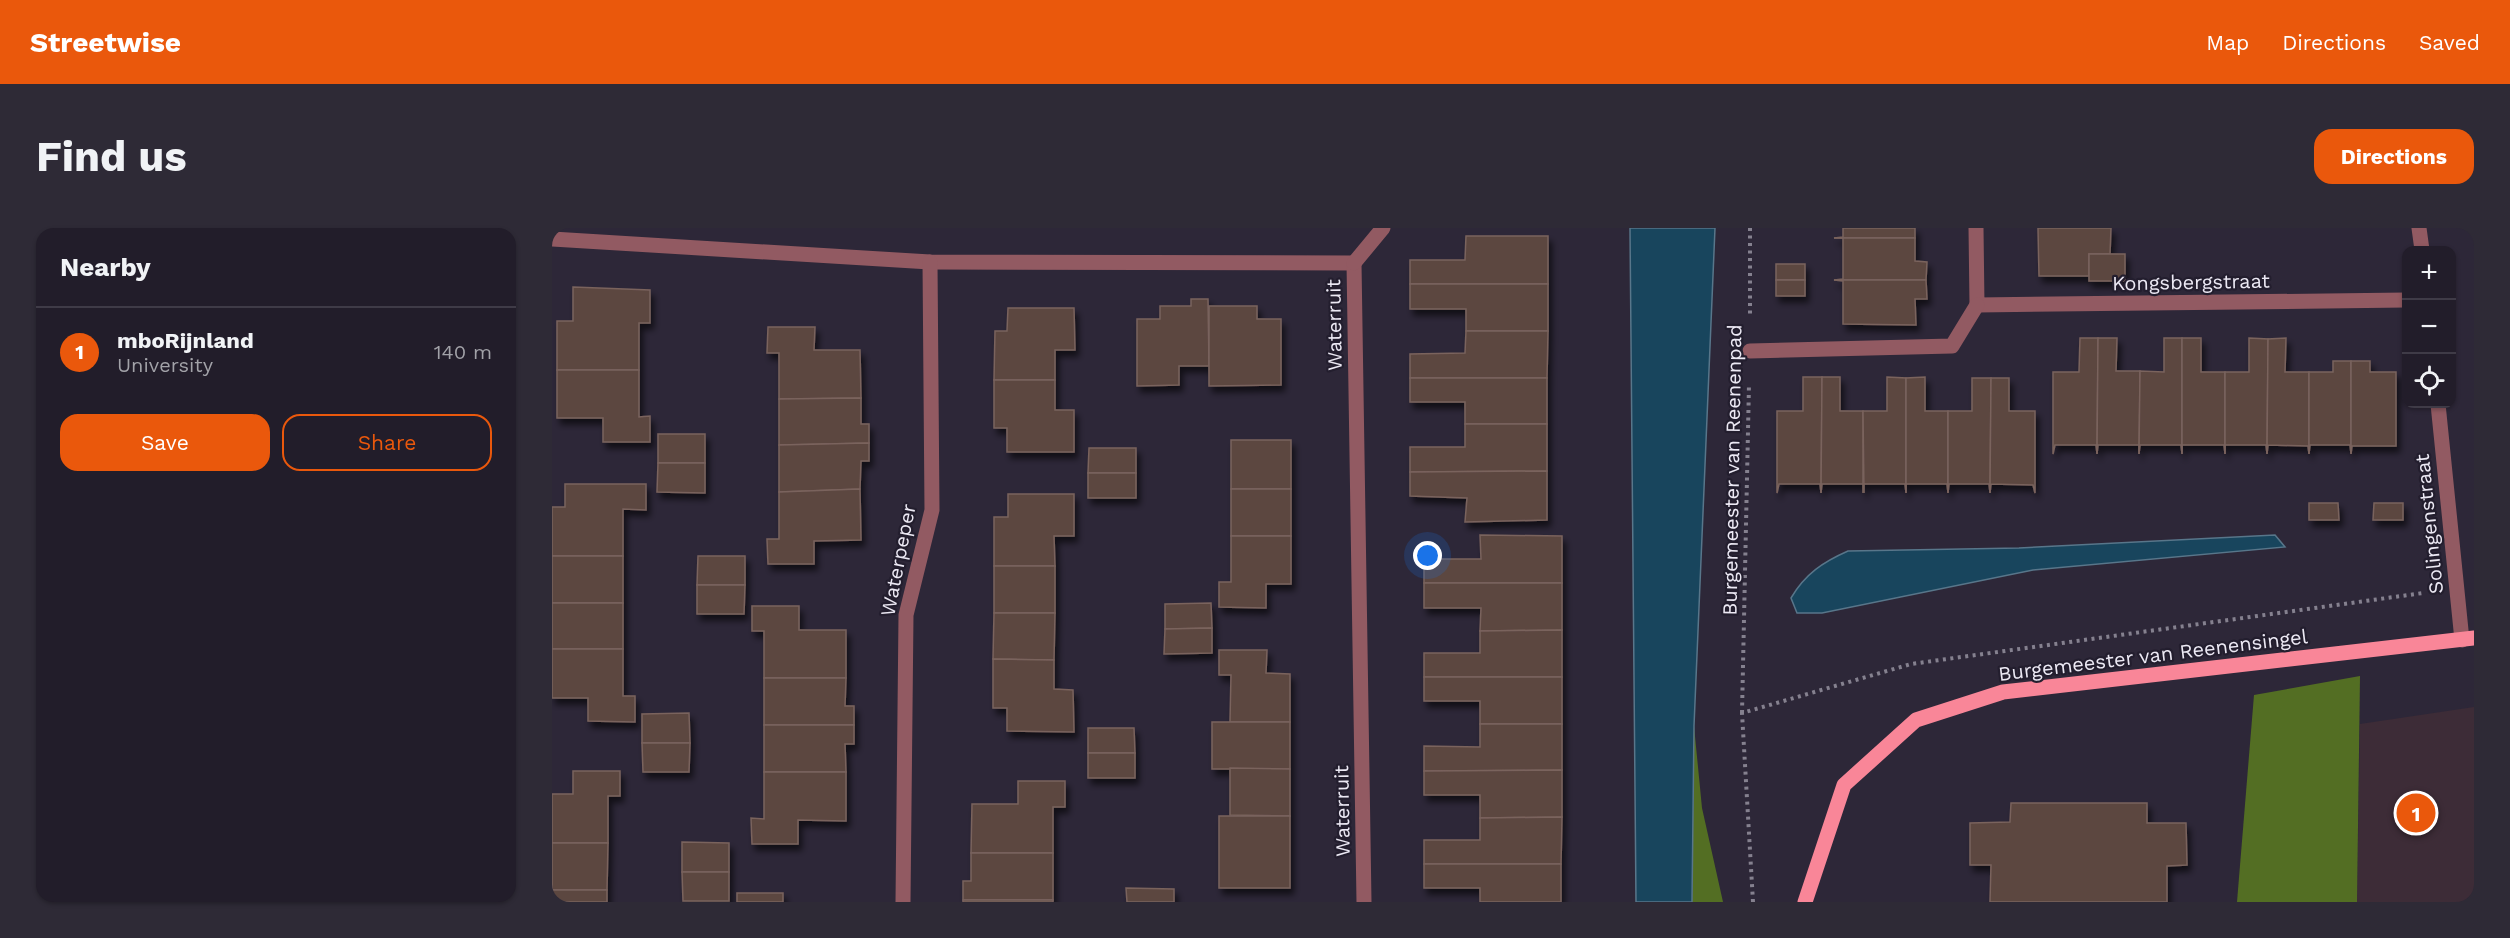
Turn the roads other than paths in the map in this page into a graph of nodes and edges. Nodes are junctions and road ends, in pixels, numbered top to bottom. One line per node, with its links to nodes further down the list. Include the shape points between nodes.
1 (1383, 228): 7 (street)
2 (1976, 228): 9 (street)
3 (2419, 228): 5 (street)
4 (552, 239): 6 (street, Waterruit)
5 (2421, 246)
6 (930, 262): 7 (street, Waterruit); 13 (street, Waterpeper, via 932,510 906,615)
7 (1354, 263): 14 (street, Waterruit)
8 (2402, 300): 9 (street, Kongsbergstraat)
9 (1977, 305): 10 (street, via 1952,346)
10 (1750, 351)
11 (2439, 408): 12 (street, Solingenstraat)
12 (2468, 639): 15 (main road, Burgemeester van Reenensingel, via 2003,692 1916,720 1844,785)
13 (903, 902)
14 (1364, 902)
15 (1805, 902)

